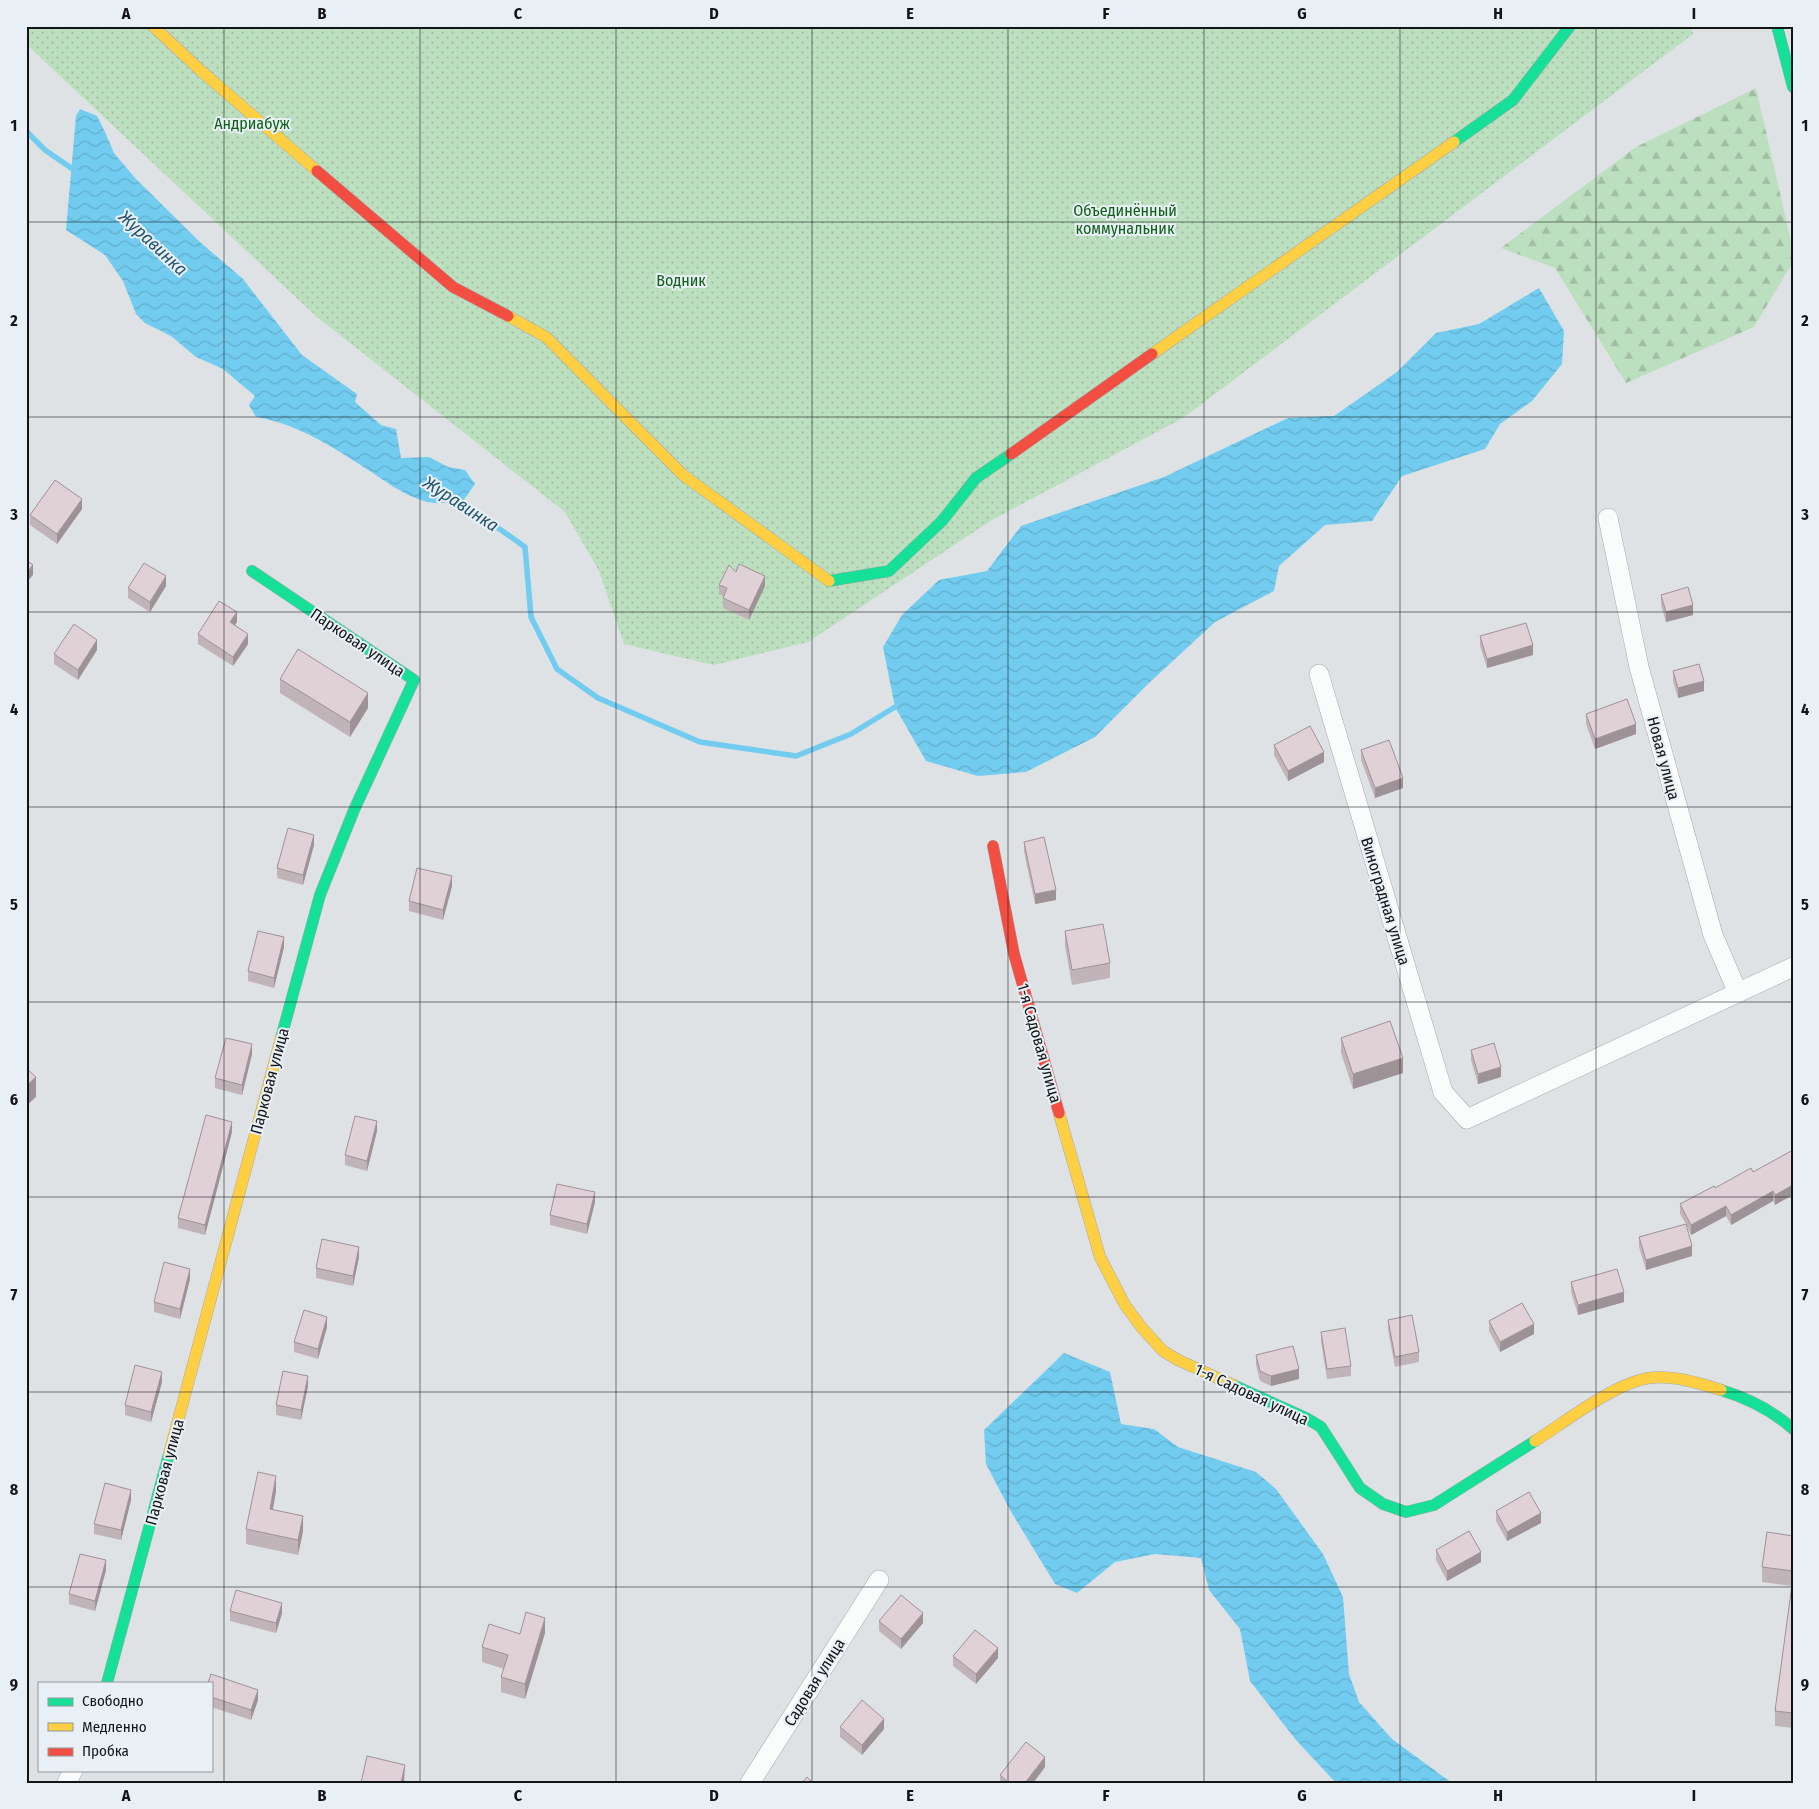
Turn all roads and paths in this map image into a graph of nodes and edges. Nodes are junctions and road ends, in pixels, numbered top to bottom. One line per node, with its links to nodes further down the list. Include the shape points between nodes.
1 (154, 26): 2 (main road, via 200,70 453,288 546,337 683,475 830,581 889,571 942,521 976,478 1512,100)
2 (1570, 26)
3 (1777, 26): 4 (main road)
4 (1793, 87)
5 (1608, 518): 10 (street, Новая улица, via 1639,666 1714,935)
6 (252, 570): 13 (main road, Парковая улица, via 414,680 354,810 320,895)
7 (1319, 674): 10 (street, Виноградная улица, via 1443,1092 1467,1120)
8 (993, 846): 11 (main road, 1-я Садовая улица, via 1014,954 1100,1257 1109,1278 1143,1330 1159,1348 1321,1427 1360,1488 1383,1504 1406,1512 1434,1505 1620,1387 1652,1378 1684,1380 1750,1400 1774,1412)
9 (1793, 967): 10 (street)
10 (1738, 993)
11 (1793, 1428)
12 (878, 1580): 14 (street, Садовая улица)
13 (107, 1682)
14 (750, 1783)

